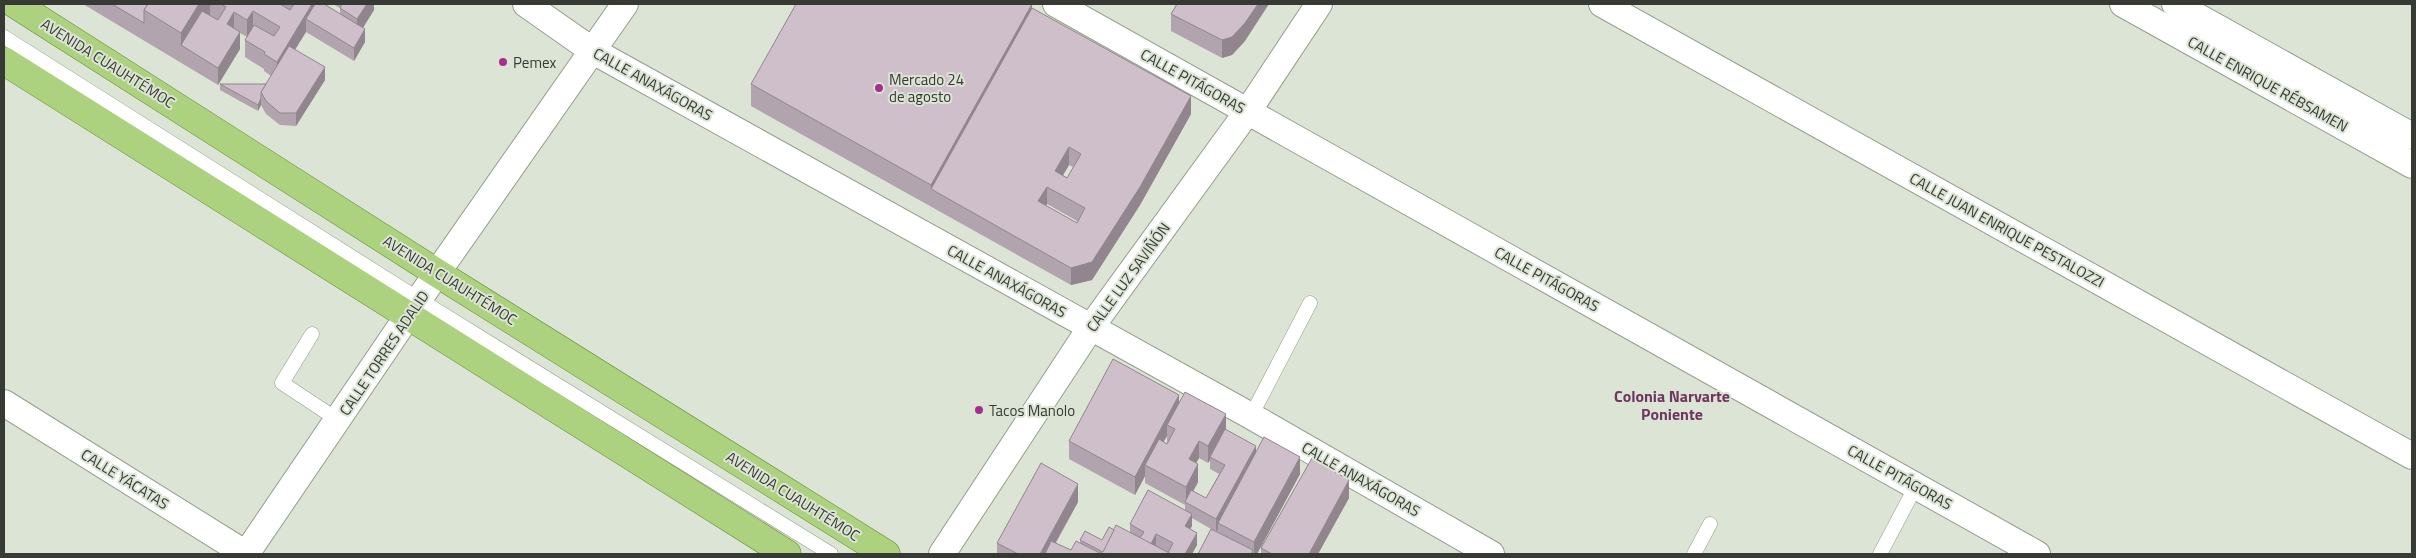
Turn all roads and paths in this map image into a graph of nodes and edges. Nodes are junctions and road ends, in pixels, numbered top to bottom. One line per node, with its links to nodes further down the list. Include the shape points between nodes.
1 (15, 4): 15 (main road, AVENIDA CUAUHTÉMOC)
2 (526, 4): 10 (street, CALLE ANAXÁGORAS)
3 (624, 4): 10 (street, CALLE TORRES ADALID)
4 (1056, 4): 12 (street, CALLE PITÁGORAS)
5 (1319, 4): 12 (street, CALLE LUZ SAVIÑÓN)
6 (1602, 4): 23 (street, CALLE JUAN ENRIQUE PESTALOZZI)
7 (2123, 4): 14 (street, CALLE ENRIQUE RÉBSAMEN)
8 (2175, 4): 13 (street, CALLE ENRIQUE RÉBSAMEN)
9 (4, 37): 17 (lane)
10 (593, 50): 15 (street, CALLE TORRES ADALID); 18 (street, CALLE ANAXÁGORAS)
11 (4, 61): 17 (main road)
12 (1248, 111): 18 (street, CALLE LUZ SAVIÑÓN); 24 (street, CALLE PITÁGORAS)
13 (2412, 136)
14 (2412, 165)
15 (437, 273): 17 (street, CALLE TORRES ADALID); 29 (main road, AVENIDA CUAUHTÉMOC)
16 (1310, 303): 21 (lane)
17 (414, 309): 22 (street, CALLE TORRES ADALID); 27 (main road); 28 (lane)
18 (1091, 328): 21 (street, CALLE ANAXÁGORAS); 30 (street, CALLE LUZ SAVIÑÓN)
19 (312, 334): 22 (lane, via 282,383)
20 (4, 403): 26 (street, CALLE YÁCATAS)
21 (1251, 416): 31 (street, CALLE ANAXÁGORAS)
22 (338, 420): 26 (street, CALLE TORRES ADALID)
23 (2412, 456)
24 (1916, 486): 33 (lane); 34 (street, CALLE PITÁGORAS)
25 (1710, 524): 32 (lane)
26 (246, 554)
27 (787, 554)
28 (831, 554)
29 (886, 554)
30 (942, 554)
31 (1491, 554)
32 (1694, 554)
33 (1880, 554)
34 (2037, 554)

